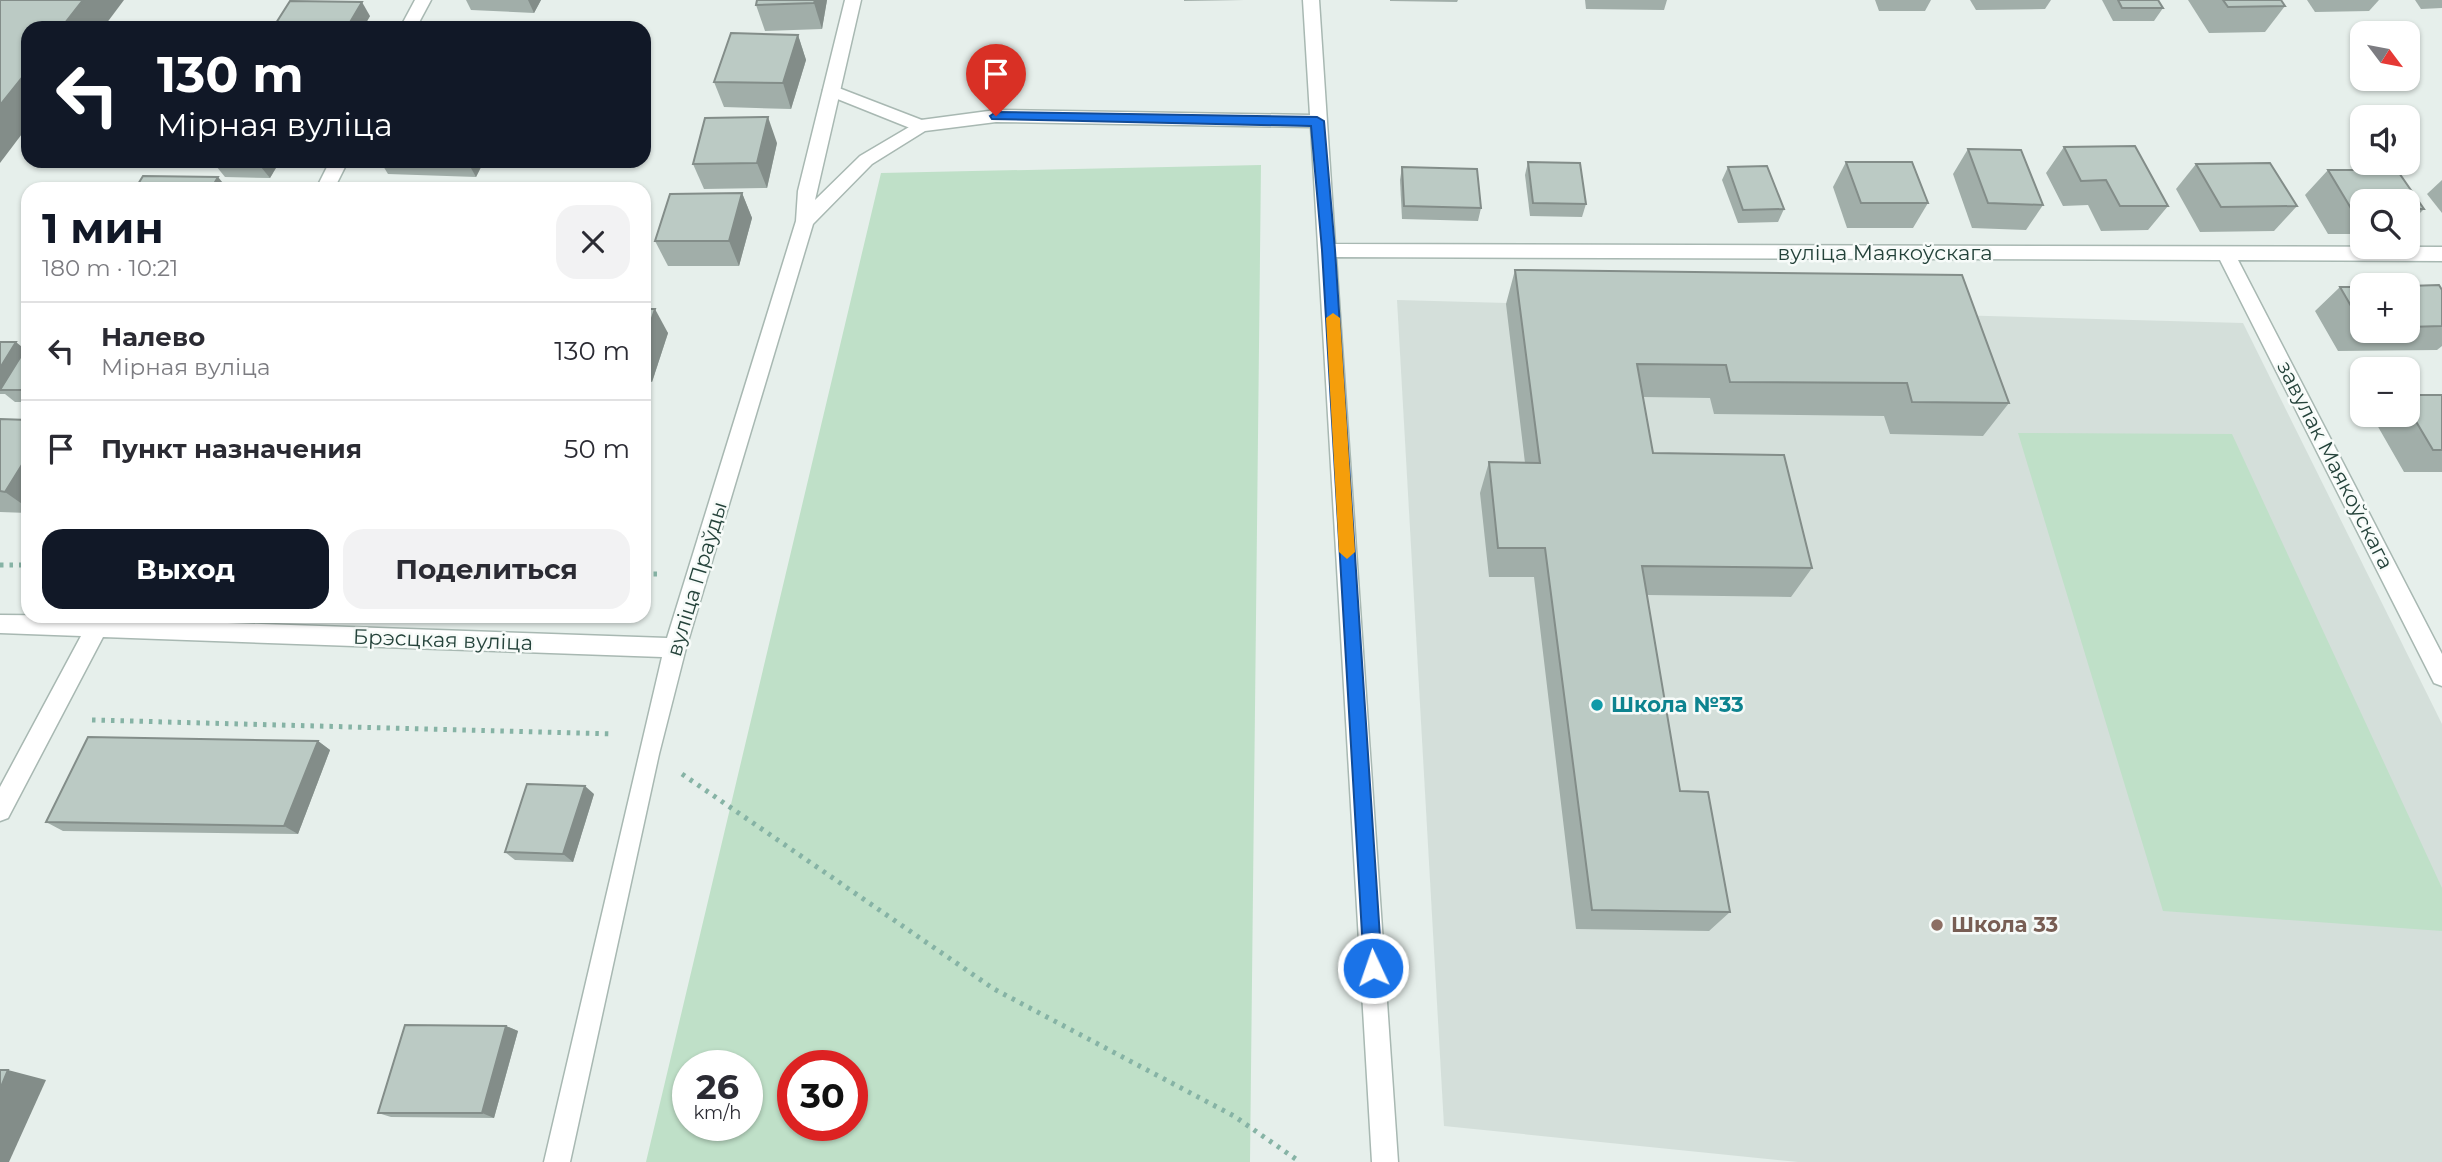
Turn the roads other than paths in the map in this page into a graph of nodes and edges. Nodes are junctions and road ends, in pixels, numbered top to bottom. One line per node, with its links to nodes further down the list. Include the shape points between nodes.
1 (423, 0): 4 (street)
2 (853, 0): 5 (street, вуліца Праўды)
3 (1311, 0): 6 (street)
4 (412, 21)
5 (831, 90): 7 (street); 8 (street, вуліца Праўды, via 807,191)
6 (1317, 121): 7 (street, via 996,116); 9 (street)
7 (921, 126): 8 (street, via 866,160)
8 (805, 221): 16 (street, вуліца Праўды)
9 (1329, 250): 11 (street, вуліца Маякоўскага); 20 (street)
10 (2442, 254): 11 (street, вуліца Маякоўскага)
11 (2227, 255): 17 (street, завулак Маякоўскага)
12 (50, 623): 15 (street, Брэсцкая вуліца)
13 (99, 623): 18 (street)
14 (122, 623): 16 (street, Брэсцкая вуліца)
15 (0, 624)
16 (675, 648): 19 (street, вуліца Праўды)
17 (2442, 676)
18 (0, 810)
19 (557, 1162)
20 (1385, 1162)

